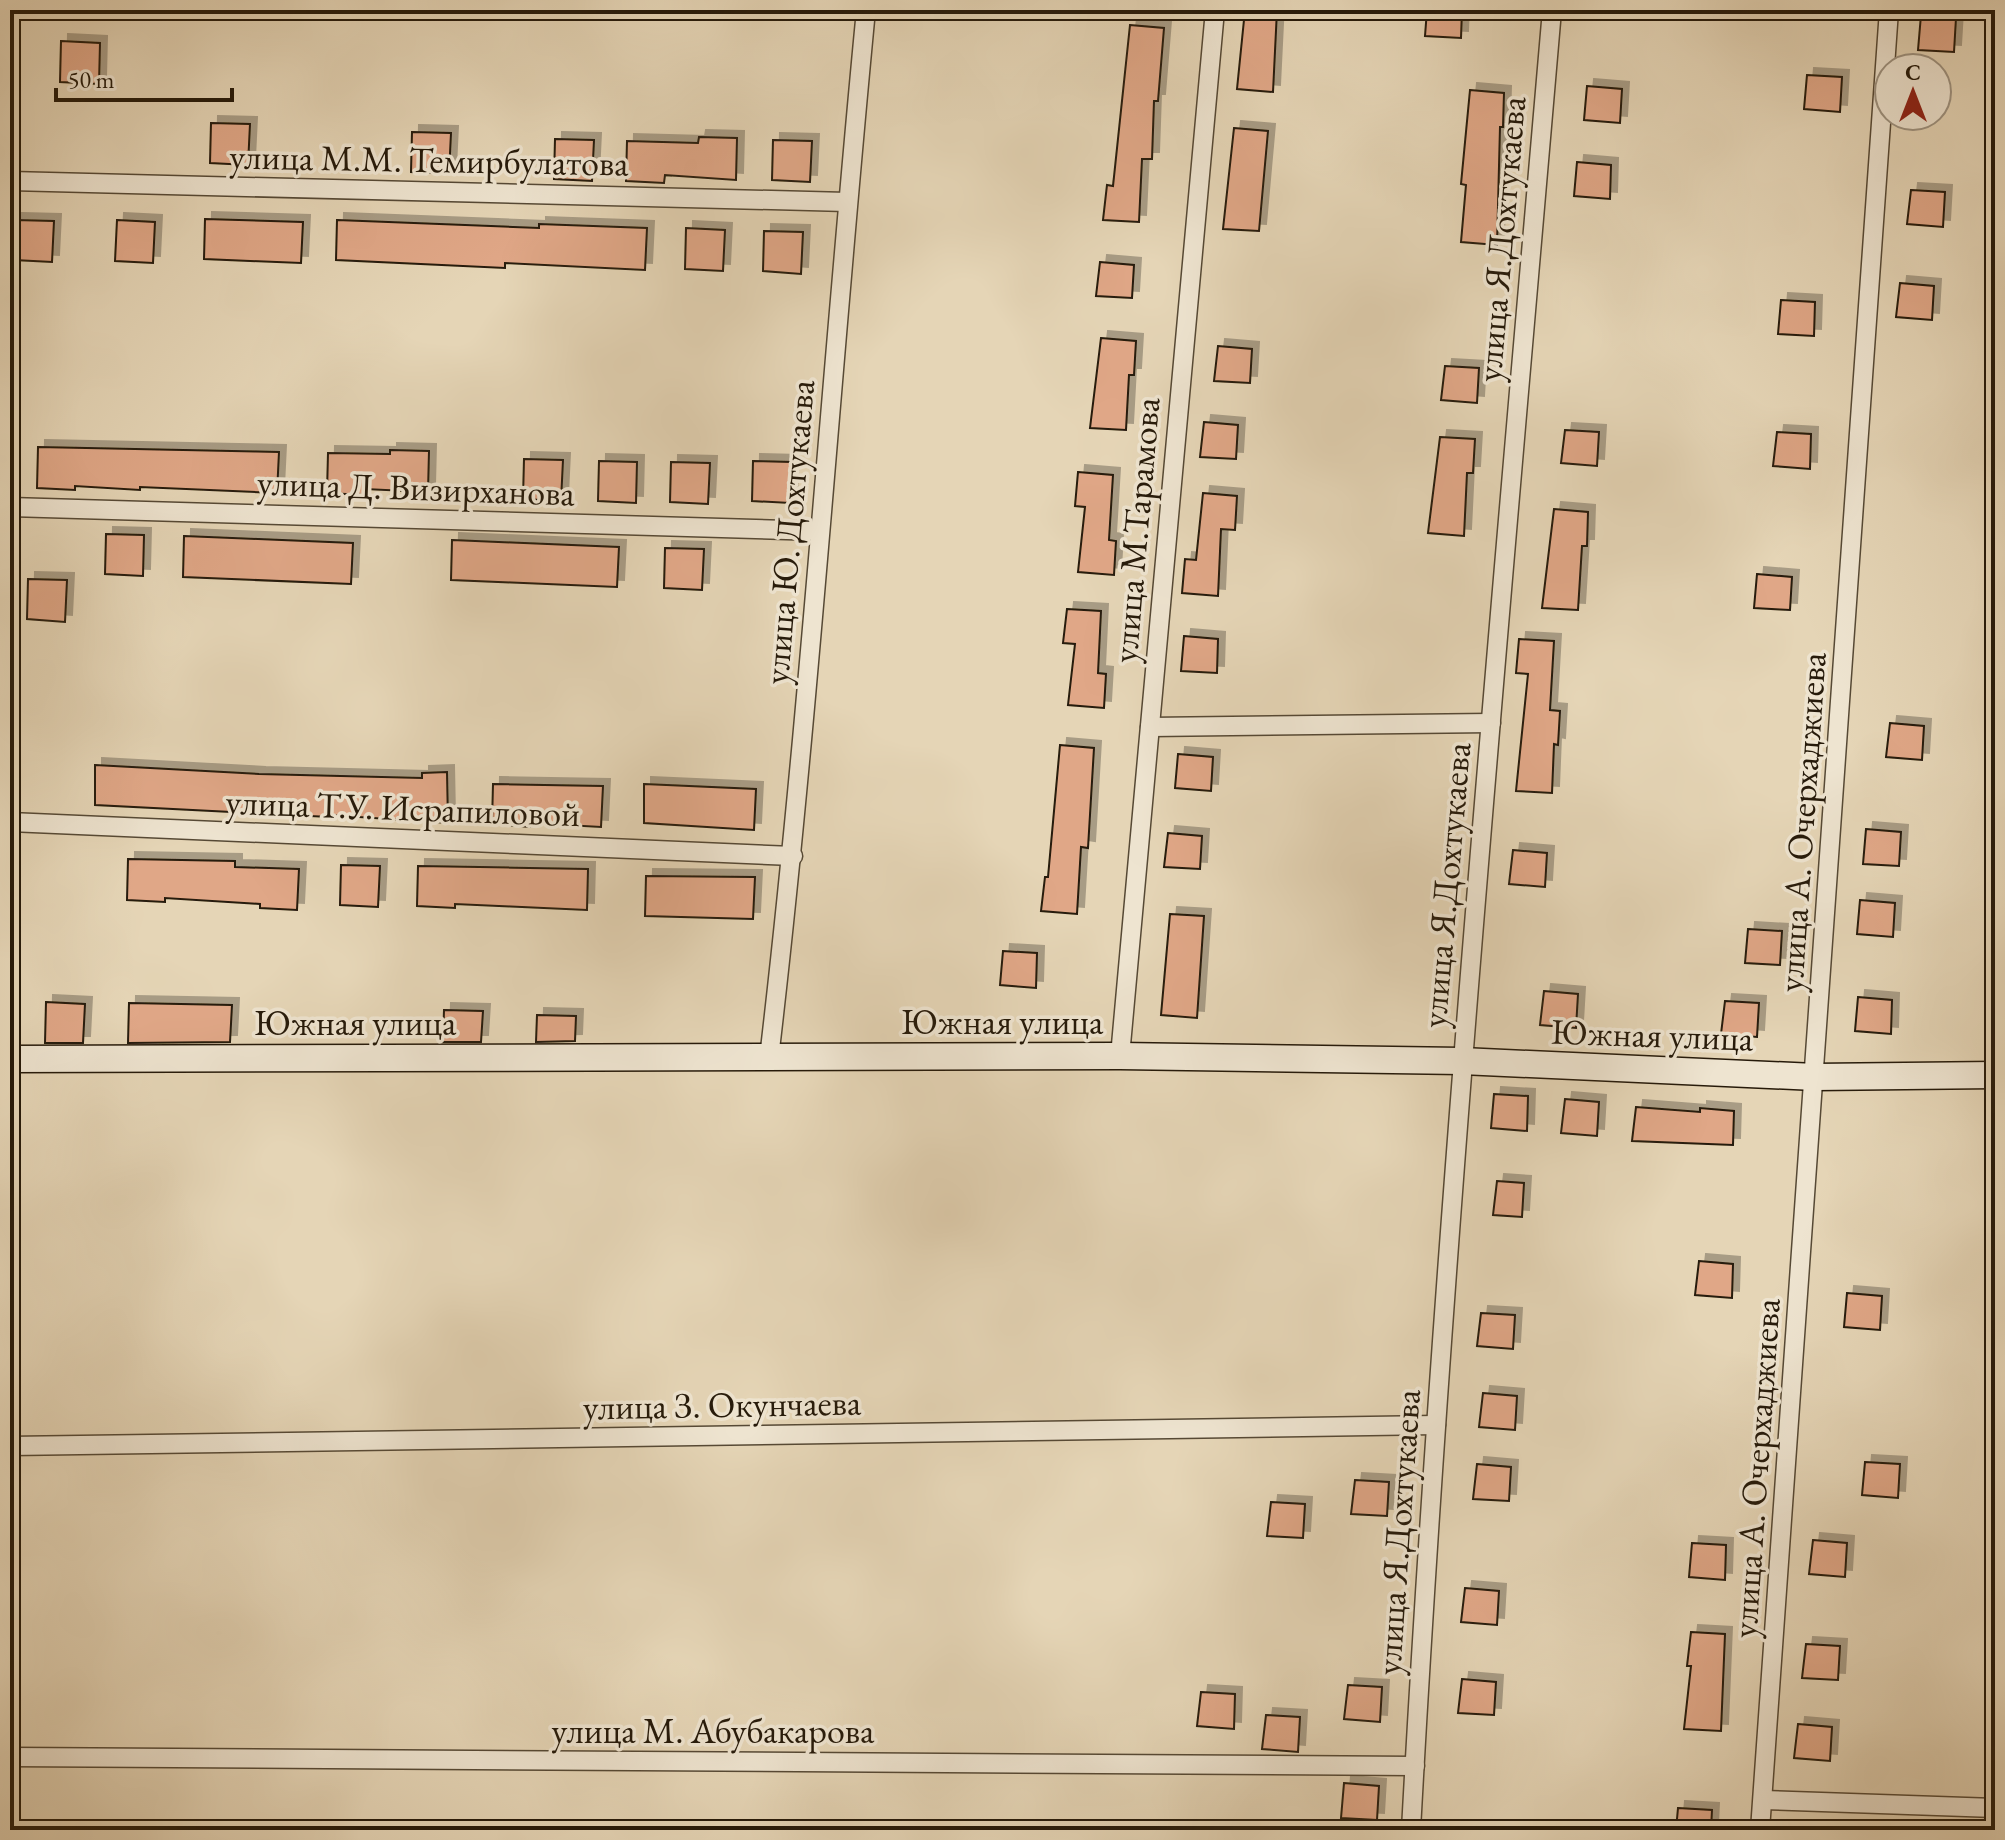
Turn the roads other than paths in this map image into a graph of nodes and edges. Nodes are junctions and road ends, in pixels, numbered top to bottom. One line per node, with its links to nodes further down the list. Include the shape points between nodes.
1 (866, 10): 6 (street, улица Ю. Дохтукаева)
2 (1215, 10): 10 (street, улица М.Тарамова)
3 (1552, 10): 9 (street, улица Я.Дохтукаева)
4 (1889, 10): 18 (street, улица А. Очерхаджиева)
5 (10, 181): 6 (street, улица М.М. Темирбулатова)
6 (847, 202): 8 (street, улица Ю. Дохтукаева)
7 (10, 507): 8 (street, улица Д. Визирханова)
8 (819, 531): 12 (street, улица Ю. Дохтукаева)
9 (1491, 723): 10 (street); 16 (street, улица Я.Дохтукаева)
10 (1150, 727): 13 (street, улица М.Тарамова)
11 (10, 822): 12 (street, улица Т.У. Исрапиловой)
12 (793, 856): 14 (street, улица Ю. Дохтукаева)
13 (1120, 1056): 14 (main road, Южная улица); 16 (main road, Южная улица)
14 (769, 1058): 15 (main road, Южная улица)
15 (10, 1059)
16 (1462, 1061): 18 (main road, Южная улица); 19 (street, улица Я.Дохтукаева)
17 (1995, 1075): 18 (main road, Южная улица)
18 (1815, 1077): 23 (street, улица А. Очерхаджиева)
19 (1436, 1425): 20 (street, улица З. Окунчаева); 22 (street, улица Я.Дохтукаева)
20 (10, 1446)
21 (10, 1757): 22 (street, улица М. Абубакарова)
22 (1415, 1766): 25 (street, улица Я.Дохтукаева)
23 (1763, 1800): 24 (street); 26 (street, улица А. Очерхаджиева)
24 (1995, 1808)
25 (1411, 1830)
26 (1760, 1830)

